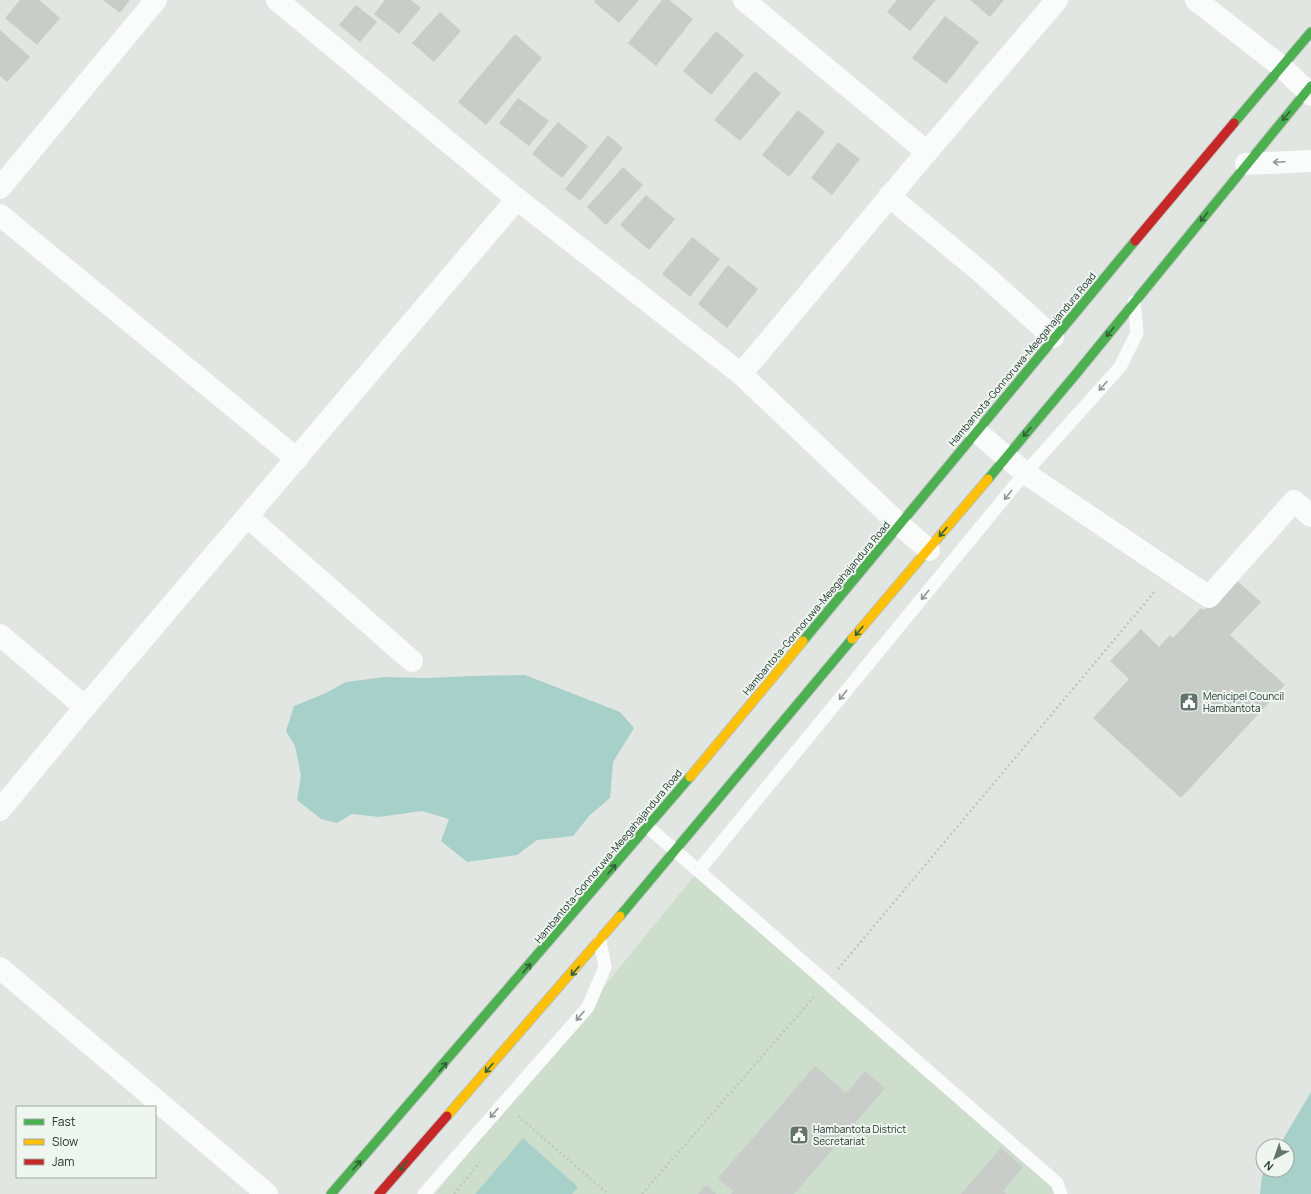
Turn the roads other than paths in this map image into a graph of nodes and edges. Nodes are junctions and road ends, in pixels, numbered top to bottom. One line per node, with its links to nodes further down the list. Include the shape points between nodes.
1 (156, 0): 12 (street)
2 (277, 0): 14 (street)
3 (744, 0): 9 (street)
4 (1057, 0): 9 (street)
5 (1196, 0): 7 (street)
6 (1311, 32): 7 (main road, Hambantota-Gonnoruwa-Meegahajandura Road)
7 (1282, 66): 8 (street); 17 (main road, Hambantota-Gonnoruwa-Meegahajandura Road)
8 (1310, 90): 11 (main road, one-way to 11)
9 (927, 152): 13 (street)
10 (1311, 161): 11 (street, one-way to 11)
11 (1246, 164): 16 (main road, one-way to 16)
12 (0, 188)
13 (889, 196): 17 (street); 18 (street)
14 (517, 199): 18 (street); 21 (street)
15 (0, 215): 21 (street)
16 (1134, 302): 20 (main road, one-way to 20); 22 (lane, one-way to 22, via 1137,333 1120,367)
17 (1054, 337): 19 (main road, Hambantota-Gonnoruwa-Meegahajandura Road)
18 (741, 374): 25 (street)
19 (976, 431): 20 (street); 25 (main road, Hambantota-Gonnoruwa-Meegahajandura Road)
20 (1007, 457): 22 (street); 26 (main road, one-way to 26)
21 (297, 459): 24 (street)
22 (1025, 473): 23 (street, via 1209,598 1294,500); 33 (lane, one-way to 33)
23 (1311, 516)
24 (248, 517): 28 (street); 29 (street)
25 (900, 525): 26 (street); 31 (main road, Hambantota-Gonnoruwa-Meegahajandura Road)
26 (929, 550): 32 (main road, one-way to 32)
27 (0, 635): 29 (street)
28 (412, 661)
29 (86, 707): 30 (street)
30 (0, 810)
31 (648, 827): 32 (lane); 37 (main road, Hambantota-Gonnoruwa-Meegahajandura Road, one-way to 31)
32 (675, 850): 33 (lane); 34 (main road)
33 (699, 870): 40 (lane, via 1057,1183)
34 (600, 942): 38 (main road, one-way to 38); 39 (lane, one-way to 39, via 605,967 588,1007)
35 (0, 968): 36 (street)
36 (267, 1194)
37 (331, 1194)
38 (379, 1194)
39 (424, 1194)
40 (1061, 1194)

